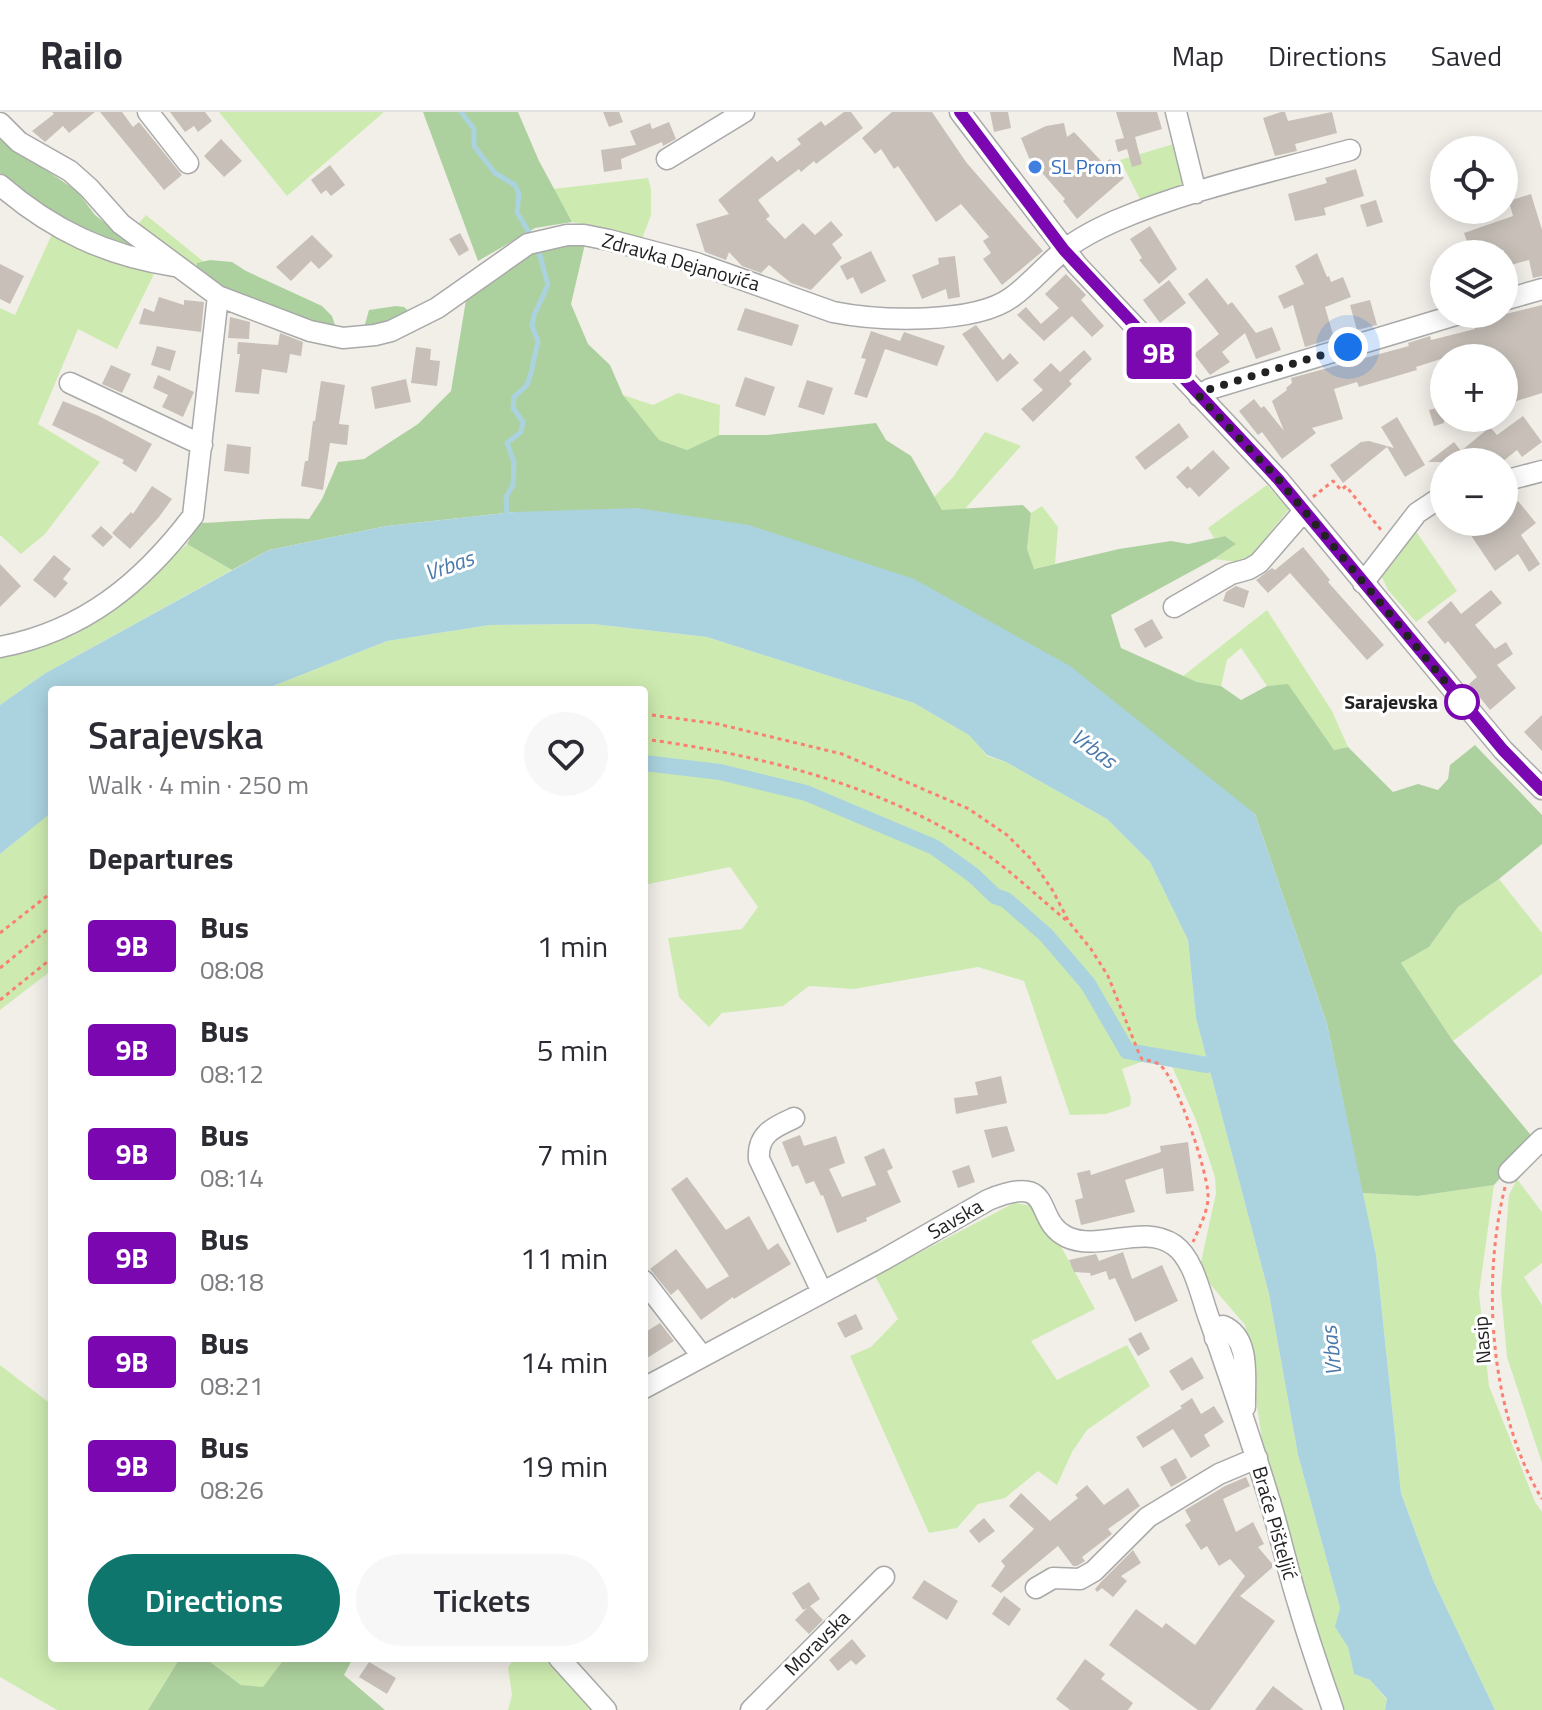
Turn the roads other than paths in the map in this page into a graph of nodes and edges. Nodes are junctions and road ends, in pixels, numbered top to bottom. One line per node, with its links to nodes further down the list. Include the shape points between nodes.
1 (148, 112): 8 (street)
2 (744, 112): 7 (street)
3 (960, 112): 11 (street)
4 (1176, 112): 10 (street)
5 (0, 123): 12 (street, via 19,142 70,171 121,224)
6 (1350, 150): 10 (street, Zdravka Dejanovića)
7 (667, 159)
8 (188, 163)
9 (0, 185): 12 (street, Zdravka Dejanovića, via 29,210 86,242 137,261)
10 (1196, 193): 11 (street, Zdravka Dejanovića, via 1104,226)
11 (1064, 250): 14 (street, Zdravka Dejanovića, via 1015,295 989,309 953,316 875,319 833,312 696,263 584,235 535,242 437,308 375,335 343,338 310,331); 18 (street)
12 (175, 266): 14 (street, Zdravka Dejanovića)
13 (1542, 289): 15 (street)
14 (218, 296): 19 (street)
15 (1518, 296)
16 (1430, 323): 18 (street)
17 (70, 383): 19 (street)
18 (1199, 396): 23 (street)
19 (202, 445): 26 (street, via 193,516 173,542 93,613 36,640)
20 (1542, 471): 21 (street)
21 (1518, 477)
22 (1430, 504): 24 (street, via 1417,513)
23 (1307, 506): 24 (street); 25 (street, via 1259,563)
24 (1363, 583): 27 (street)
25 (1174, 607)
26 (0, 647)
27 (1542, 789)
28 (794, 1118): 32 (street, via 767,1132 759,1159)
29 (1542, 1139): 30 (street)
30 (1509, 1172)
31 (648, 1286): 34 (street)
32 (822, 1292): 33 (street, Savska, via 988,1200 1019,1190 1033,1194 1066,1237 1085,1242 1147,1237 1174,1245 1185,1256); 34 (street, Savska)
33 (1215, 1338): 36 (street, Braće Pišteljić)
34 (702, 1356): 35 (street, Savska)
35 (648, 1384)
36 (1257, 1458): 38 (street, via 1219,1474 1148,1517 1094,1571 1080,1579 1053,1578); 42 (street, Braće Pišteljić)
37 (884, 1577): 40 (street, Moravska)
38 (1036, 1588)
39 (563, 1662): 41 (street)
40 (758, 1708)
41 (606, 1710)
42 (1333, 1710)

